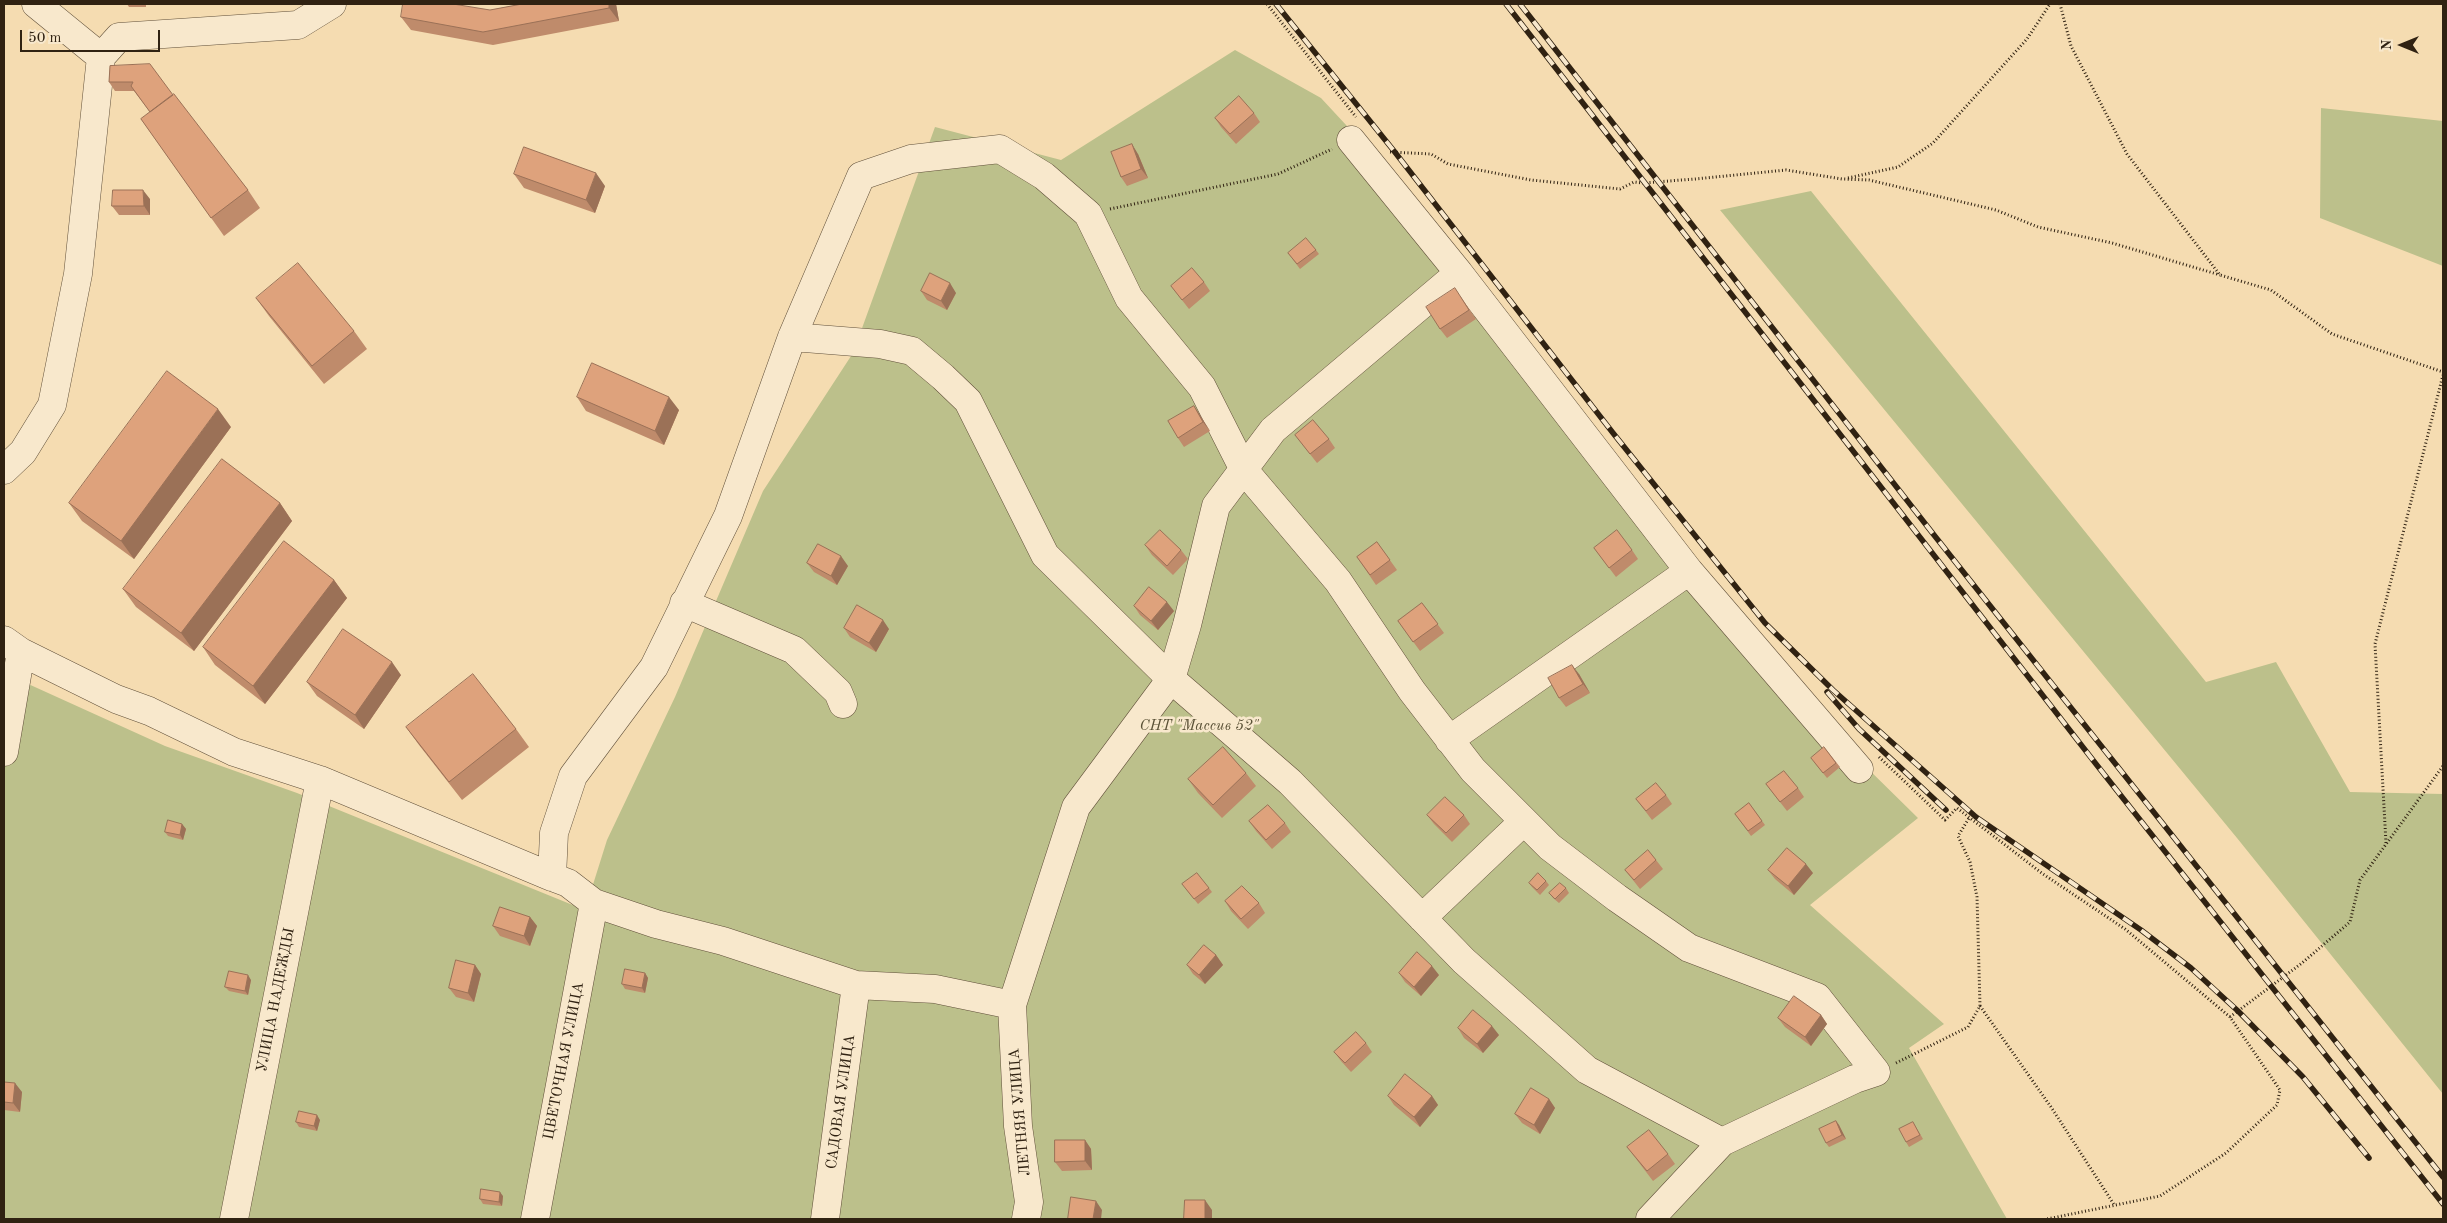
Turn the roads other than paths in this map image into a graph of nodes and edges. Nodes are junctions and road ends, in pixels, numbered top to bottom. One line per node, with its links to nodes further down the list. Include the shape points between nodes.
1 (36, 4): 3 (street)
2 (332, 4): 3 (street, via 298,25 119,37)
3 (101, 58): 7 (street, via 78,274 52,406 23,452)
4 (1356, 132): 5 (street)
5 (1459, 273): 8 (street, via 1273,430); 9 (street)
6 (792, 338): 8 (street, via 861,176 911,159 1000,149 1044,176 1088,214 1129,298 1202,387); 10 (street, via 728,516); 12 (street, via 880,344 912,352 943,377 968,401 1045,555)
7 (4, 470)
8 (1244, 470): 12 (street, via 1216,506); 14 (street, via 1338,581)
9 (1689, 571): 14 (street); 16 (street)
10 (684, 603): 13 (street, via 794,650 838,692); 19 (street, via 654,667 573,776 554,833)
11 (13, 646): 15 (street); 17 (street, via 116,699 149,711 234,752)
12 (1171, 679): 21 (street, via 1290,782); 23 (street, via 1076,807)
13 (843, 704)
14 (1449, 740): 18 (street, via 1473,770)
15 (4, 752)
16 (1868, 762)
17 (320, 780): 19 (street); 25 (street, УЛИЦА НАДЕЖДЫ)
18 (1524, 821): 21 (street); 24 (street, via 1550,847 1690,948 1817,997 1876,1072 1855,1078)
19 (552, 877): 20 (street, via 568,883)
20 (594, 903): 22 (street); 26 (street, ЦВЕТОЧНАЯ УЛИЦА)
21 (1422, 918): 24 (street, via 1464,961 1588,1070)
22 (856, 985): 23 (street, via 935,989); 27 (street, САДОВАЯ УЛИЦА)
23 (1012, 1005): 28 (street, ЛЕТНЯЯ УЛИЦА, via 1018,1126 1029,1202)
24 (1722, 1142): 29 (street)
25 (234, 1219)
26 (535, 1219)
27 (825, 1219)
28 (1026, 1219)
29 (1650, 1219)

